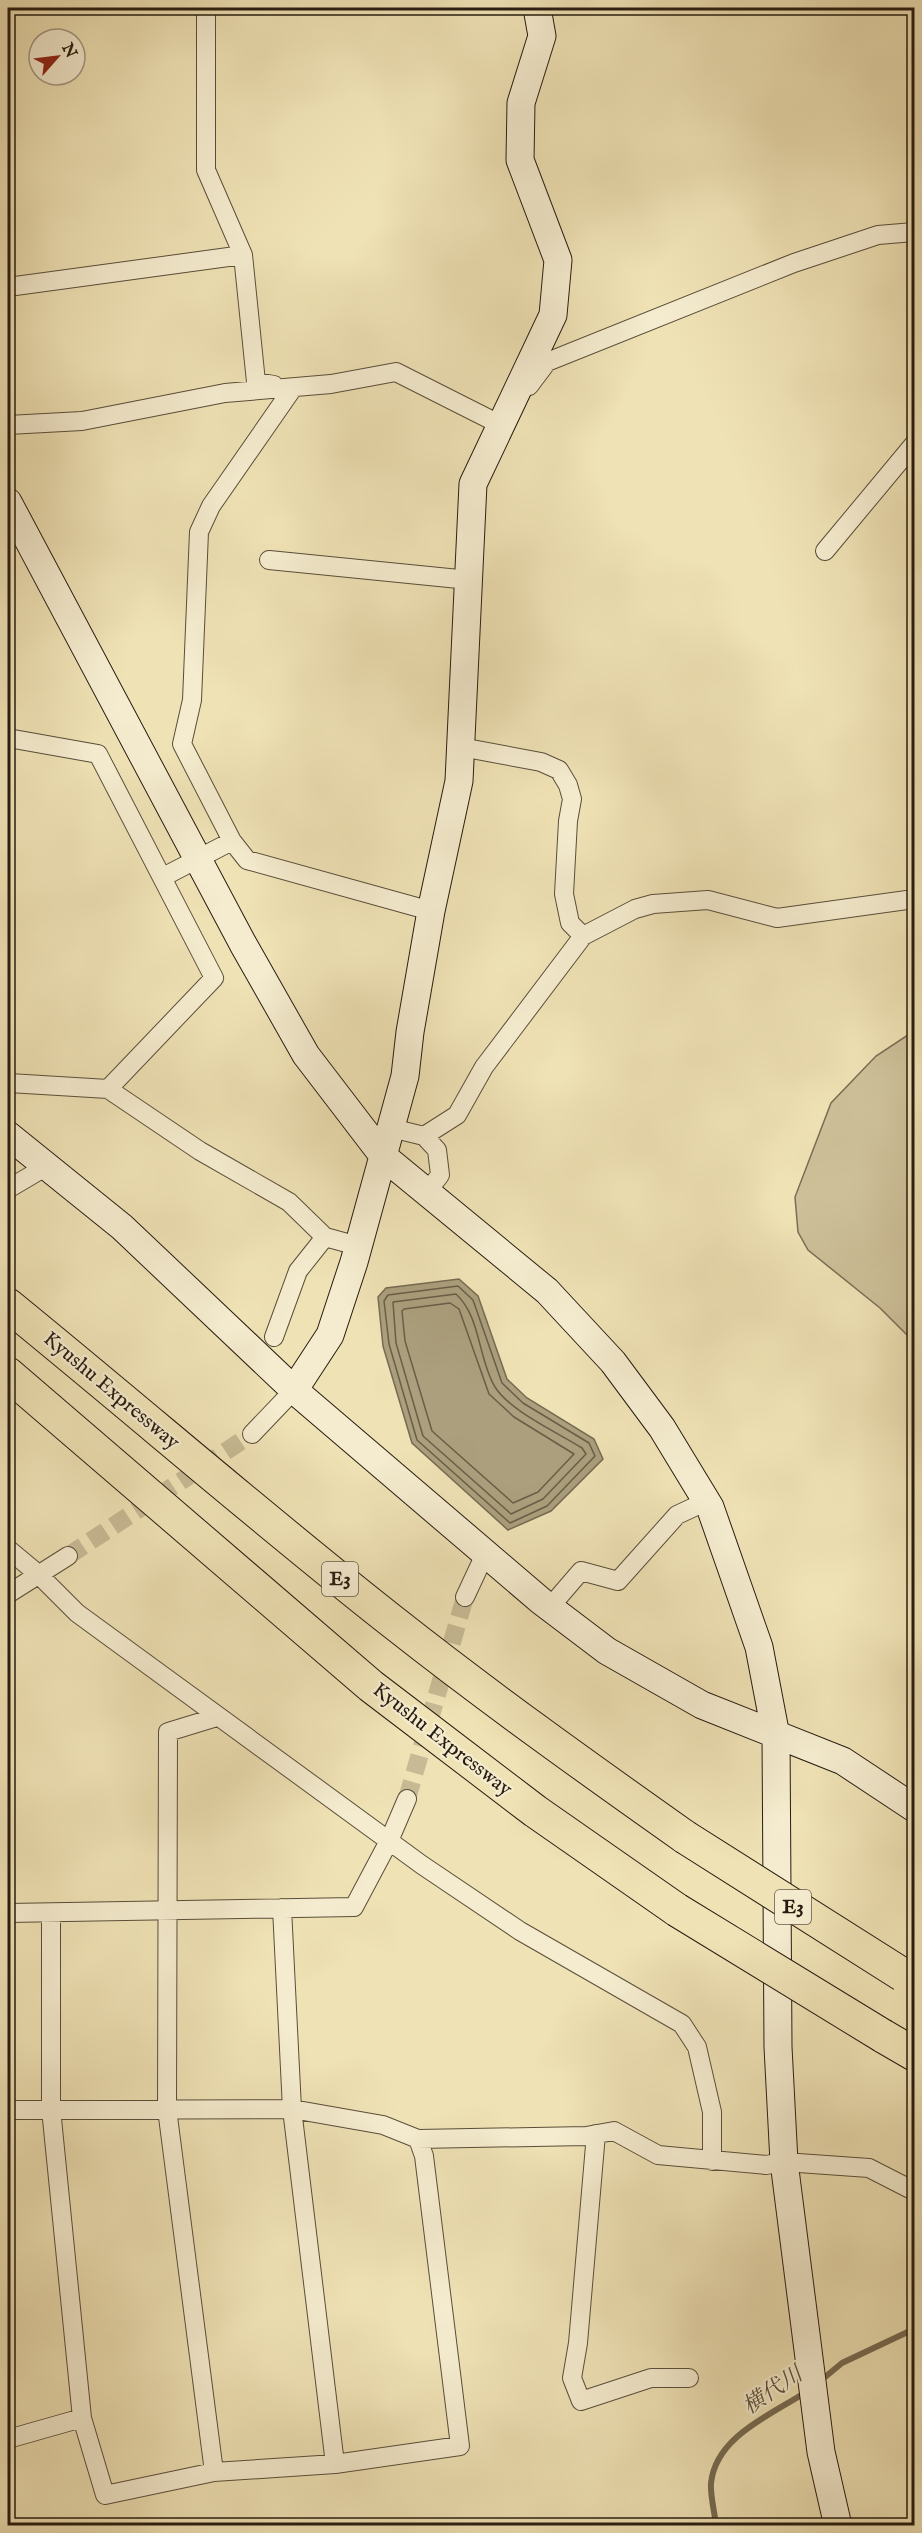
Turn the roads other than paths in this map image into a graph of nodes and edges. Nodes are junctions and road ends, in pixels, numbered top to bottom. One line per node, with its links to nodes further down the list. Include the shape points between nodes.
1 (206, 8): 4 (street, via 206,170)
2 (537, 8): 7 (street, via 542,36 521,103 520,160 558,260 554,315)
3 (915, 232): 7 (street, via 878,235 794,263 547,362)
4 (243, 255): 5 (street); 6 (street, via 256,382)
5 (8, 287)
6 (293, 388): 7 (street, via 396,372); 8 (street, via 225,393 82,421); 16 (street, via 212,506 199,532 192,700 182,744)
7 (501, 424): 13 (street, via 473,484)
8 (8, 425)
9 (915, 444): 11 (street)
10 (8, 502): 17 (street)
11 (825, 551)
12 (269, 560): 13 (street)
13 (469, 580): 15 (street)
14 (8, 738): 18 (street, via 98,754)
15 (461, 747): 20 (street, via 459,781); 21 (street, via 541,762 559,770 572,799 564,894 570,923)
16 (232, 841): 17 (street); 20 (street, via 247,860)
17 (198, 858): 18 (street); 27 (street, via 306,1055)
18 (163, 877): 23 (street, via 214,978)
19 (915, 899): 21 (street, via 777,918 708,900 653,903)
20 (430, 910): 24 (street, via 405,1076)
21 (583, 936): 26 (street, via 484,1066 457,1115)
22 (8, 1085): 23 (street)
23 (108, 1089): 31 (street, via 200,1151 289,1202)
24 (391, 1128): 26 (street); 27 (street)
25 (8, 1135): 28 (street)
26 (424, 1137): 30 (street, via 437,1150 440,1175)
27 (384, 1157): 30 (street); 32 (street)
28 (47, 1166): 29 (street); 36 (street, via 122,1227)
29 (8, 1189)
30 (427, 1192): 38 (street, via 548,1291 613,1362 662,1428)
31 (325, 1237): 32 (street); 34 (street, via 298,1271)
32 (358, 1246): 36 (street, via 330,1335)
33 (8, 1305): 55 (highway, Kyushu Expressway / E3, bridge, via 393,1622 556,1746 685,1837)
34 (274, 1337)
35 (8, 1374): 56 (highway, Kyushu Expressway, bridge, via 371,1686 534,1811 677,1910)
36 (294, 1390): 37 (street); 40 (street)
37 (252, 1434)
38 (706, 1501): 45 (street, via 677,1515 618,1581 581,1571); 47 (street, via 759,1647)
39 (8, 1549): 42 (street)
40 (486, 1552): 44 (street); 45 (street)
41 (68, 1556): 42 (street)
42 (38, 1574): 43 (street); 46 (street, via 77,1613)
43 (8, 1594)
44 (465, 1597)
45 (550, 1607): 47 (street, via 607,1651 702,1705)
46 (217, 1717): 50 (street); 52 (street, via 168,1732)
47 (776, 1736): 49 (street, via 843,1761); 64 (street, via 778,2047)
48 (407, 1799): 50 (street)
49 (915, 1808)
50 (389, 1841): 51 (street, via 354,1907); 63 (street, via 520,1931 682,2024 698,2047 712,2112)
51 (282, 1908): 52 (street); 60 (street)
52 (166, 1911): 54 (street); 59 (street)
53 (8, 1912): 54 (street)
54 (51, 1913): 58 (street)
55 (909, 1978)
56 (915, 2054)
57 (8, 2109): 58 (street)
58 (51, 2109): 59 (street); 67 (street)
59 (167, 2109): 60 (street); 70 (street)
60 (292, 2109): 62 (street, via 383,2125); 69 (street)
61 (596, 2134): 62 (street); 63 (street, via 614,2131 658,2155); 66 (street, via 572,2378 581,2401 651,2378)
62 (418, 2139): 69 (street, via 424,2156 460,2446)
63 (712, 2161): 64 (street, via 766,2165)
64 (784, 2162): 65 (street, via 869,2168); 71 (street, via 821,2452)
65 (915, 2191)
66 (689, 2378)
67 (82, 2418): 68 (street); 70 (street, via 105,2494)
68 (8, 2439)
69 (335, 2464): 70 (street)
70 (214, 2472)
71 (838, 2526)

